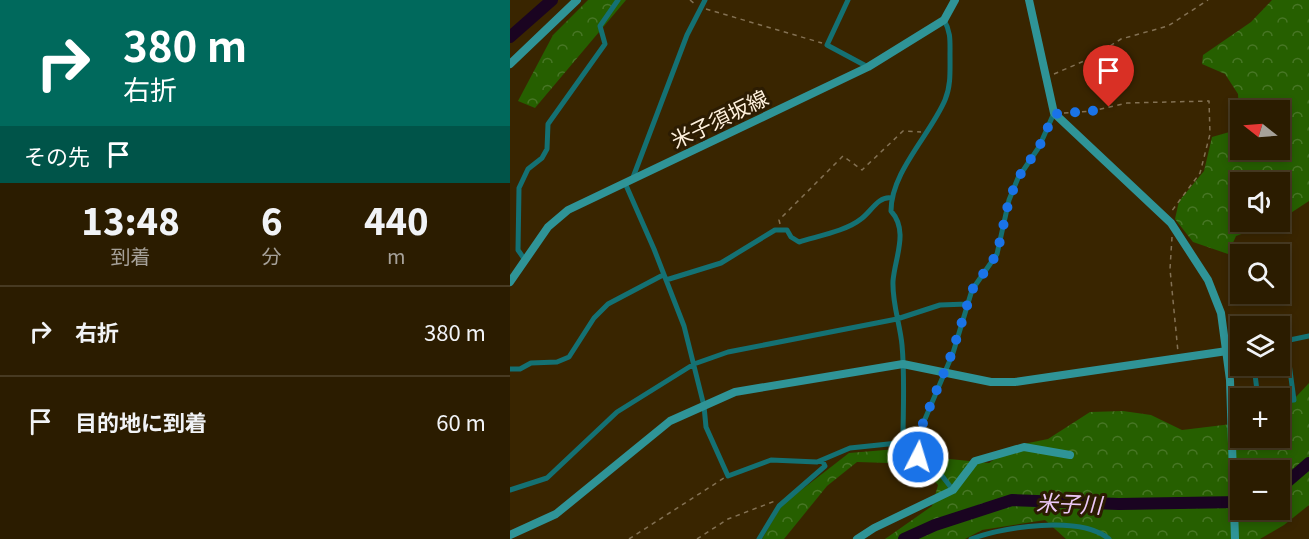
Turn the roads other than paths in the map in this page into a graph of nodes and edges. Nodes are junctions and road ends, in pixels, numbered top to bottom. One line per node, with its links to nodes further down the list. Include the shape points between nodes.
1 (577, 0): 8 (street)
2 (618, 0): 13 (street, via 600,26 605,44 548,124 547,150 528,169 519,188 518,250)
3 (705, 0): 11 (street, via 682,46)
4 (848, 0): 9 (street, via 827,45)
5 (955, 0): 7 (street, 米子須坂線)
6 (1029, 0): 10 (street)
7 (944, 20): 9 (street, 米子須坂線); 12 (street, via 951,30 950,85)
8 (510, 64)
9 (868, 67): 11 (street, 米子須坂線)
10 (1054, 114): 16 (street, via 1009,200 997,254); 21 (street, via 1172,226 1208,280 1221,313)
11 (628, 182): 13 (street, 米子須坂線, via 568,210 554,221); 14 (street)
12 (891, 198): 14 (street, via 880,200 860,220 799,242 781,228 721,263); 17 (street, via 891,211 898,219 900,231 893,288)
13 (525, 260): 15 (street, 米子須坂線)
14 (664, 278): 22 (street, via 684,326); 24 (street, via 608,304 569,357)
15 (510, 282)
16 (967, 304): 17 (street, via 940,305); 25 (street)
17 (897, 319): 22 (street, via 728,352); 23 (street)
18 (1309, 336): 19 (street)
19 (1290, 340)
20 (1230, 350): 21 (street)
21 (1227, 351): 25 (street, via 1015,382); 40 (street)
22 (694, 364): 28 (street); 33 (street, via 617,412 547,478)
23 (903, 364): 25 (street); 28 (street, via 735,392); 29 (street)
24 (510, 369)
25 (943, 373): 30 (street)
26 (1290, 376): 27 (street, via 1294,400)
27 (1290, 400)
28 (704, 406): 32 (street, via 706,427 728,476 771,460); 35 (street, via 650,435 556,514)
29 (903, 442): 30 (street); 32 (street, via 850,448)
30 (914, 445): 34 (street, via 918,457 939,472)
31 (1070, 455): 34 (street, via 1024,447 993,455 975,461)
32 (822, 460): 36 (street, via 825,466 779,506)
33 (510, 490)
34 (953, 490): 37 (street)
35 (510, 535)
36 (759, 539)
37 (857, 539)
38 (971, 539): 39 (street, via 1047,526 1079,525)
39 (1109, 539)
40 (1235, 539)

